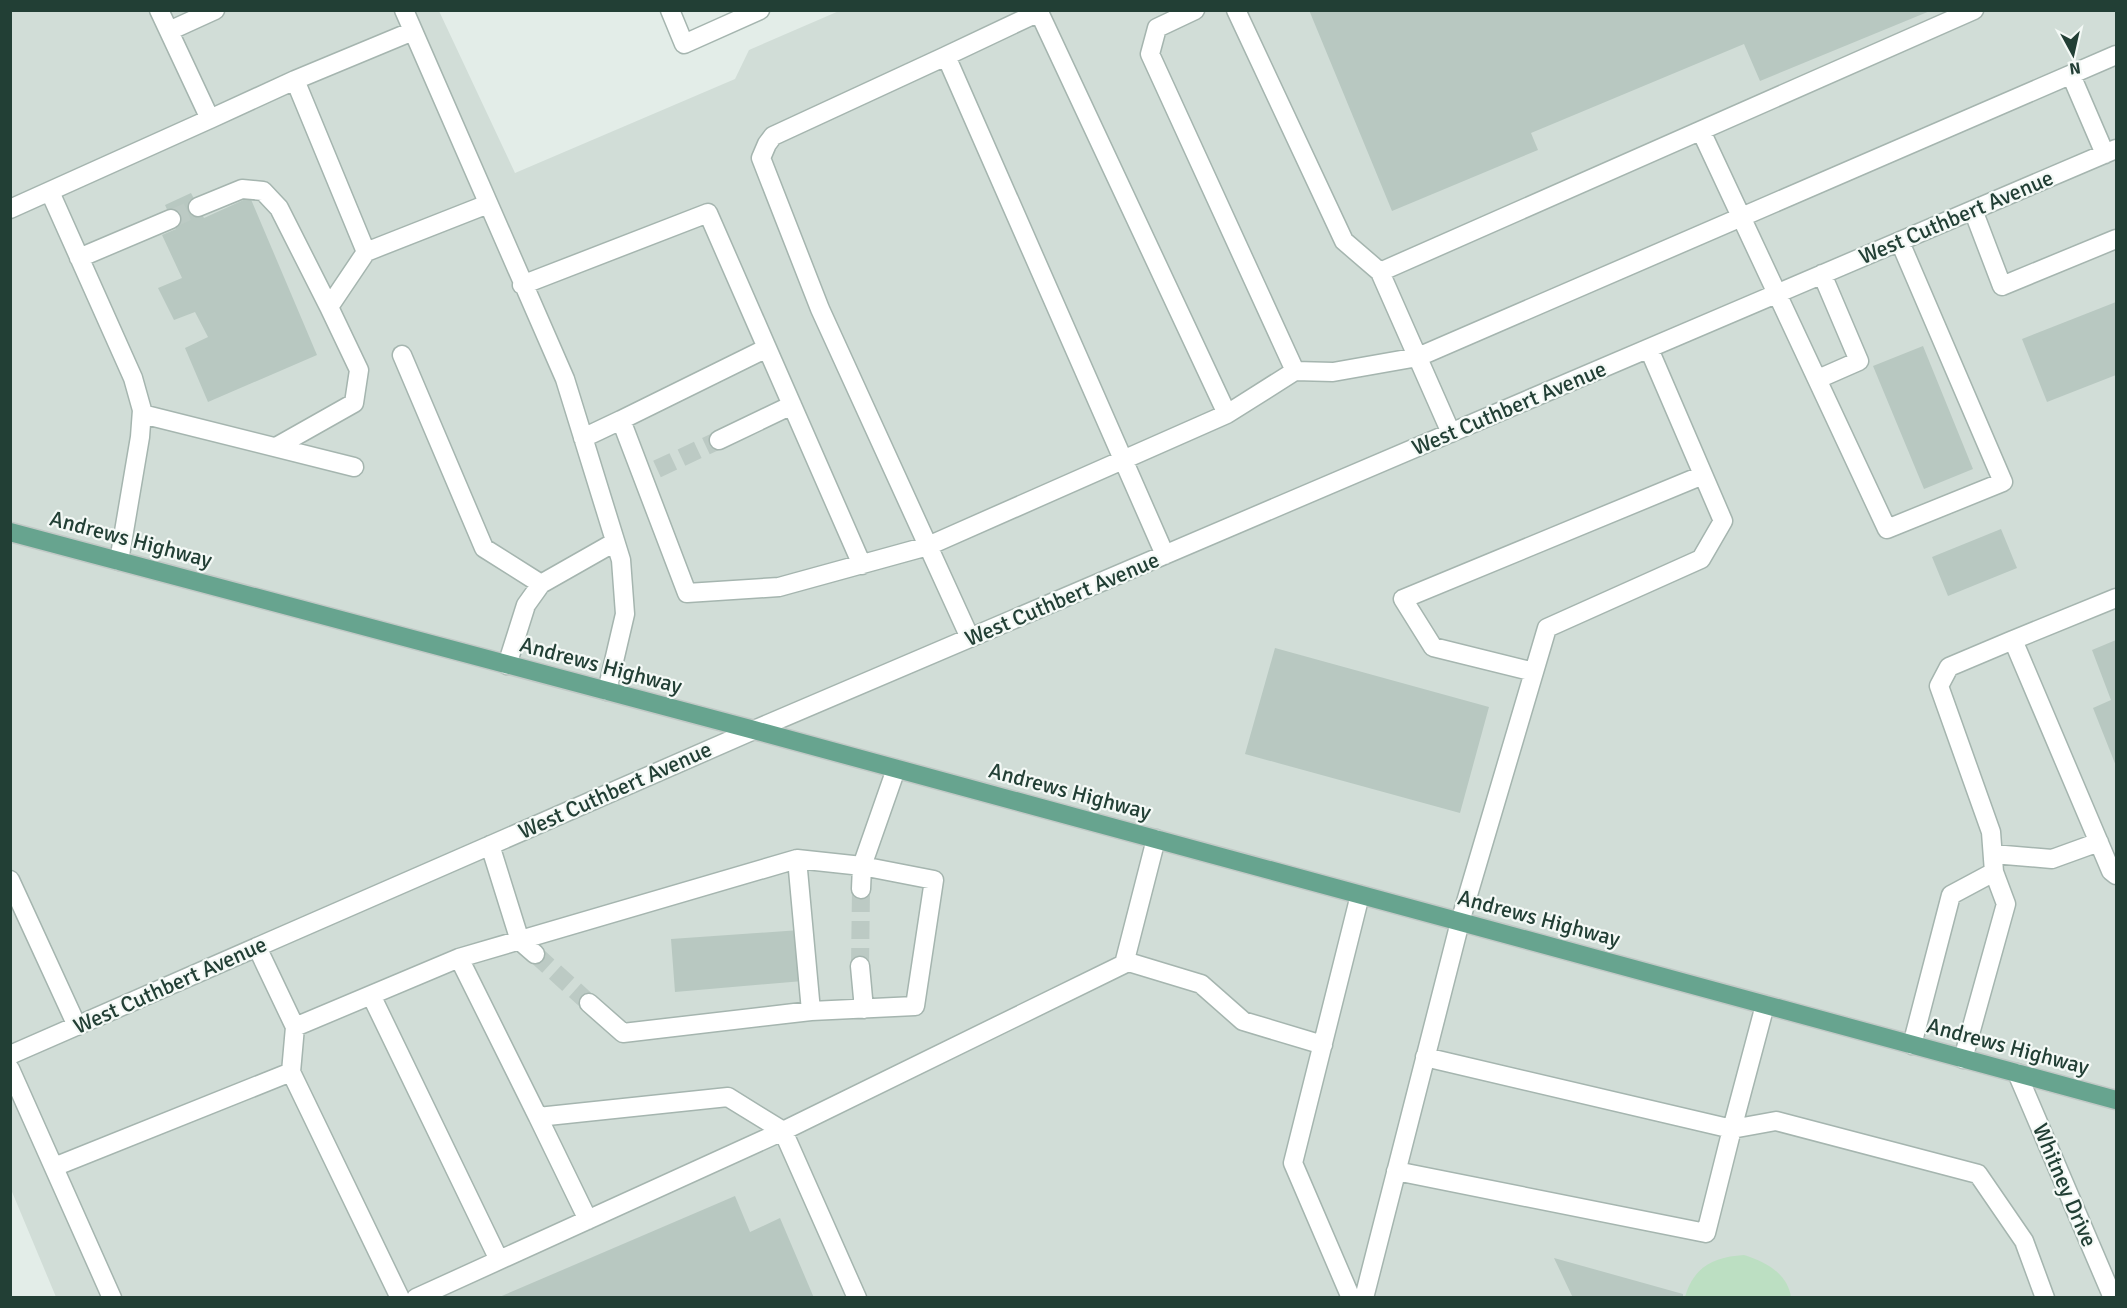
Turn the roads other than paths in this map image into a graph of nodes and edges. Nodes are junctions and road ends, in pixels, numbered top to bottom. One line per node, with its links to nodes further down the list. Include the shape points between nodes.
1 (159, 10): 9 (street)
2 (215, 10): 9 (street)
3 (404, 10): 10 (street)
4 (670, 10): 5 (street, via 684,44)
5 (760, 10)
6 (1195, 10): 38 (street, via 1157,28 1150,54)
7 (1236, 10): 29 (street, via 1344,241)
8 (1974, 10): 16 (street)
9 (169, 31): 15 (street)
10 (413, 31): 14 (street); 19 (street)
11 (946, 56): 42 (street, via 1039,12); 48 (street); 53 (street, via 773,136 762,158 820,309)
12 (2116, 56): 13 (street)
13 (2071, 75): 17 (street); 23 (street)
14 (295, 80): 15 (street); 27 (street)
15 (210, 119): 18 (street)
16 (1701, 131): 23 (street); 29 (street)
17 (2111, 152): 22 (street, West Cuthbert Avenue)
18 (50, 192): 21 (street); 28 (street)
19 (488, 204): 27 (street); 31 (street)
20 (198, 207): 33 (street, via 242,189 263,191 279,208)
21 (10, 209)
22 (1973, 210): 25 (street, via 2002,286); 26 (street, West Cuthbert Avenue)
23 (1741, 217): 32 (street); 37 (street)
24 (171, 219): 28 (street)
25 (2116, 238)
26 (1900, 242): 30 (street, West Cuthbert Avenue); 39 (street, via 2003,482 1887,529)
27 (366, 252): 33 (street)
28 (79, 258): 41 (street, via 134,378)
29 (1380, 272): 37 (street)
30 (1822, 274): 32 (street, West Cuthbert Avenue); 39 (street, via 1858,361)
31 (522, 285): 34 (street, via 708,213); 45 (street, via 565,379)
32 (1778, 294): 35 (street, West Cuthbert Avenue); 39 (street)
33 (329, 307): 47 (street, via 359,370 354,403)
34 (767, 348): 40 (street); 43 (street)
35 (1649, 349): 44 (street, West Cuthbert Avenue); 50 (street)
36 (402, 355): 57 (street, via 484,548)
37 (1418, 357): 38 (street, via 1333,372); 44 (street)
38 (1295, 371): 42 (street)
39 (1818, 380)
40 (792, 405): 46 (street); 56 (street)
41 (142, 414): 47 (street); 55 (street)
42 (1227, 414): 48 (street)
43 (621, 420): 45 (street); 56 (street, via 650,472 687,593 779,587)
44 (1451, 433): 54 (street, West Cuthbert Avenue)
45 (583, 438): 52 (street)
46 (719, 440)
47 (276, 447): 49 (street)
48 (1123, 460): 53 (street); 54 (street)
49 (354, 466)
50 (1703, 475): 62 (street, via 1723,521 1701,559 1547,628); 62 (street, via 1403,599 1433,646)
51 (10, 532): 55 (main road, Andrews Highway)
52 (615, 542): 57 (street); 63 (street, via 621,560 625,614)
53 (928, 546): 56 (street); 59 (street)
54 (1165, 555): 59 (street, West Cuthbert Avenue)
55 (119, 561): 61 (main road, Andrews Highway)
56 (862, 565)
57 (541, 584): 61 (street, via 526,605)
58 (2116, 598): 60 (street)
59 (970, 638): 64 (street, West Cuthbert Avenue)
60 (2013, 640): 67 (street); 70 (street, via 1949,667 1939,686 1991,832)
61 (507, 664): 63 (main road, Andrews Highway)
62 (1534, 672): 76 (street)
63 (607, 691): 64 (main road, Andrews Highway)
64 (754, 730): 65 (main road, Andrews Highway); 68 (street, West Cuthbert Avenue)
65 (896, 769): 66 (main road, Andrews Highway); 71 (street)
66 (1156, 839): 75 (main road, Andrews Highway); 81 (street)
67 (2099, 842): 70 (street, via 2052,859); 72 (street)
68 (490, 845): 77 (street); 78 (street, West Cuthbert Avenue)
69 (797, 859): 71 (street); 77 (street); 87 (street)
70 (1993, 863): 90 (street, via 1951,895); 94 (street, via 2006,904)
71 (862, 866): 74 (street); 86 (street, via 934,880 915,1006)
72 (2116, 875)
73 (10, 880): 88 (street)
74 (861, 889)
75 (1360, 895): 76 (main road, Andrews Highway); 91 (street)
76 (1460, 922): 85 (main road, Andrews Highway); 93 (street)
77 (520, 941): 79 (street); 80 (street)
78 (257, 947): 88 (street, West Cuthbert Avenue); 89 (street)
79 (535, 954)
80 (459, 958): 83 (street); 99 (street)
81 (1125, 961): 91 (street, via 1201,984 1243,1020); 101 (street)
82 (860, 966): 86 (street)
83 (371, 995): 89 (street); 105 (street)
84 (589, 1003): 87 (street, via 623,1033)
85 (1766, 1005): 90 (main road, Andrews Highway); 100 (street)
86 (864, 1009): 87 (street)
87 (811, 1011)
88 (77, 1026): 92 (street, West Cuthbert Avenue)
89 (295, 1027): 96 (street)
90 (1912, 1045): 94 (main road, Andrews Highway)
91 (1323, 1046): 110 (street, via 1293,1163)
92 (10, 1055)
93 (1425, 1057): 100 (street); 103 (street)
94 (1963, 1059): 97 (main road, Andrews Highway)
95 (10, 1069): 102 (street)
96 (291, 1072): 102 (street); 107 (street)
97 (2017, 1073): 98 (main road, Andrews Highway); 113 (street, Whitney Drive)
98 (2116, 1100)
99 (538, 1117): 101 (street, via 728,1097); 104 (street)
100 (1732, 1129): 103 (street, via 1706,1233); 112 (street, via 1776,1121 1978,1174 2024,1241)
101 (783, 1131): 104 (street); 109 (street)
102 (54, 1167): 106 (street)
103 (1396, 1171): 111 (street)
104 (588, 1220): 105 (street)
105 (499, 1260): 108 (street)
106 (112, 1298)
107 (400, 1298)
108 (416, 1298)
109 (857, 1298)
110 (1351, 1298)
111 (1364, 1298)
112 (2045, 1298)
113 (2114, 1298)

